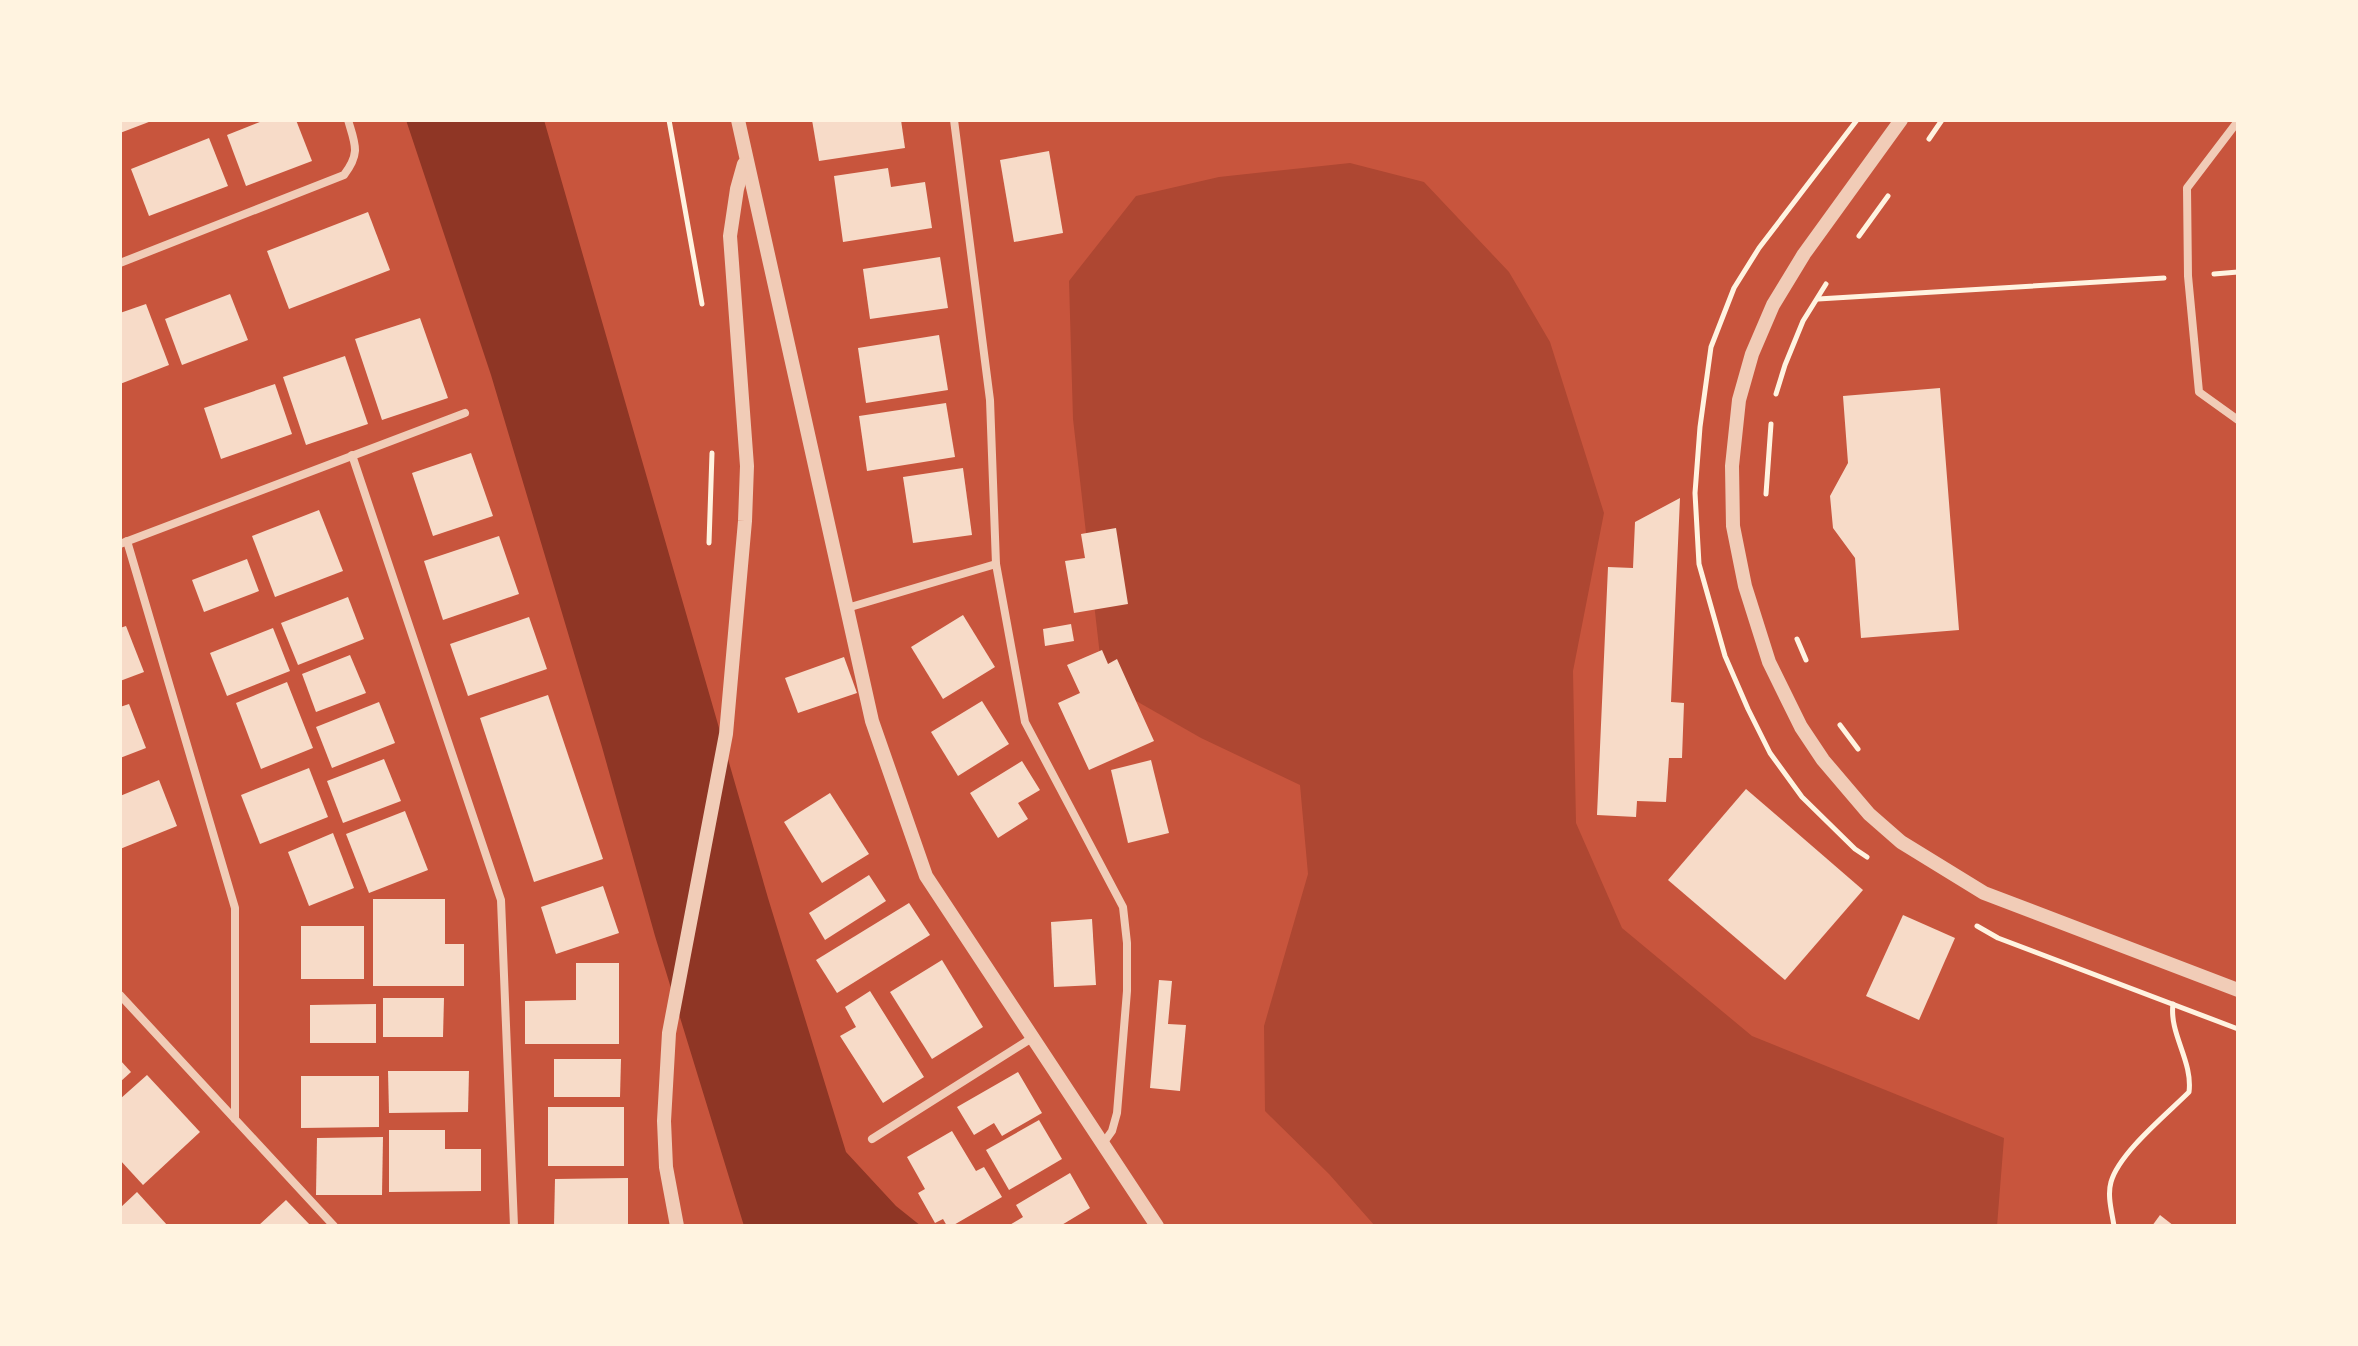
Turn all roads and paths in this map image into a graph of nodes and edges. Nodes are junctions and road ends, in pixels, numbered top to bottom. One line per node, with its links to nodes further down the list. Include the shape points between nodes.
1 (348, 120): 13 (street, via 356,147 344,175)
2 (669, 120): 18 (path)
3 (738, 120): 10 (street)
4 (954, 120): 28 (street, via 990,400)
5 (1857, 120): 34 (path, via 1734,288 1711,347 1695,493 1699,564 1725,656 1748,709 1770,753 1802,797)
6 (1901, 120): 36 (street, via 1773,305 1739,400 1733,526 1769,662 1823,760 1901,842 1984,893)
7 (1942, 120): 9 (path)
8 (2238, 121): 16 (street, via 2187,188)
9 (1924, 146)
10 (746, 160): 29 (street); 46 (street, via 730,236 747,466 741,565 726,734 669,1033 664,1121)
11 (1896, 185): 12 (path)
12 (1850, 248)
13 (120, 263)
14 (1832, 272): 17 (path)
15 (2238, 272): 16 (path)
16 (2188, 276): 17 (path); 21 (street, via 2199,392)
17 (1817, 299): 19 (path, via 1803,321)
18 (703, 313)
19 (1772, 407)
20 (465, 413): 24 (street)
21 (2238, 420)
22 (1771, 422): 25 (path)
23 (713, 438): 27 (path)
24 (352, 455): 26 (street); 45 (street, via 501,900)
25 (1766, 495)
26 (124, 542): 41 (street, via 235,908)
27 (709, 557)
28 (996, 564): 29 (street); 43 (street, via 1025,722 1123,907 1127,991 1117,1113)
29 (847, 608): 40 (street, via 872,721 926,876)
30 (1796, 637): 31 (path)
31 (1808, 664)
32 (1837, 720): 33 (path)
33 (1860, 751)
34 (1878, 864)
35 (1973, 924): 38 (path)
36 (2238, 990)
37 (120, 995): 41 (street)
38 (2173, 1004): 39 (path); 48 (path, via 2189,1092 2128,1153 2111,1180)
39 (2238, 1029)
40 (1032, 1038): 42 (street); 43 (street)
41 (235, 1119): 44 (street)
42 (872, 1139)
43 (1102, 1146): 47 (street)
44 (334, 1226)
45 (514, 1226)
46 (677, 1226)
47 (1157, 1226)
48 (2114, 1226)

